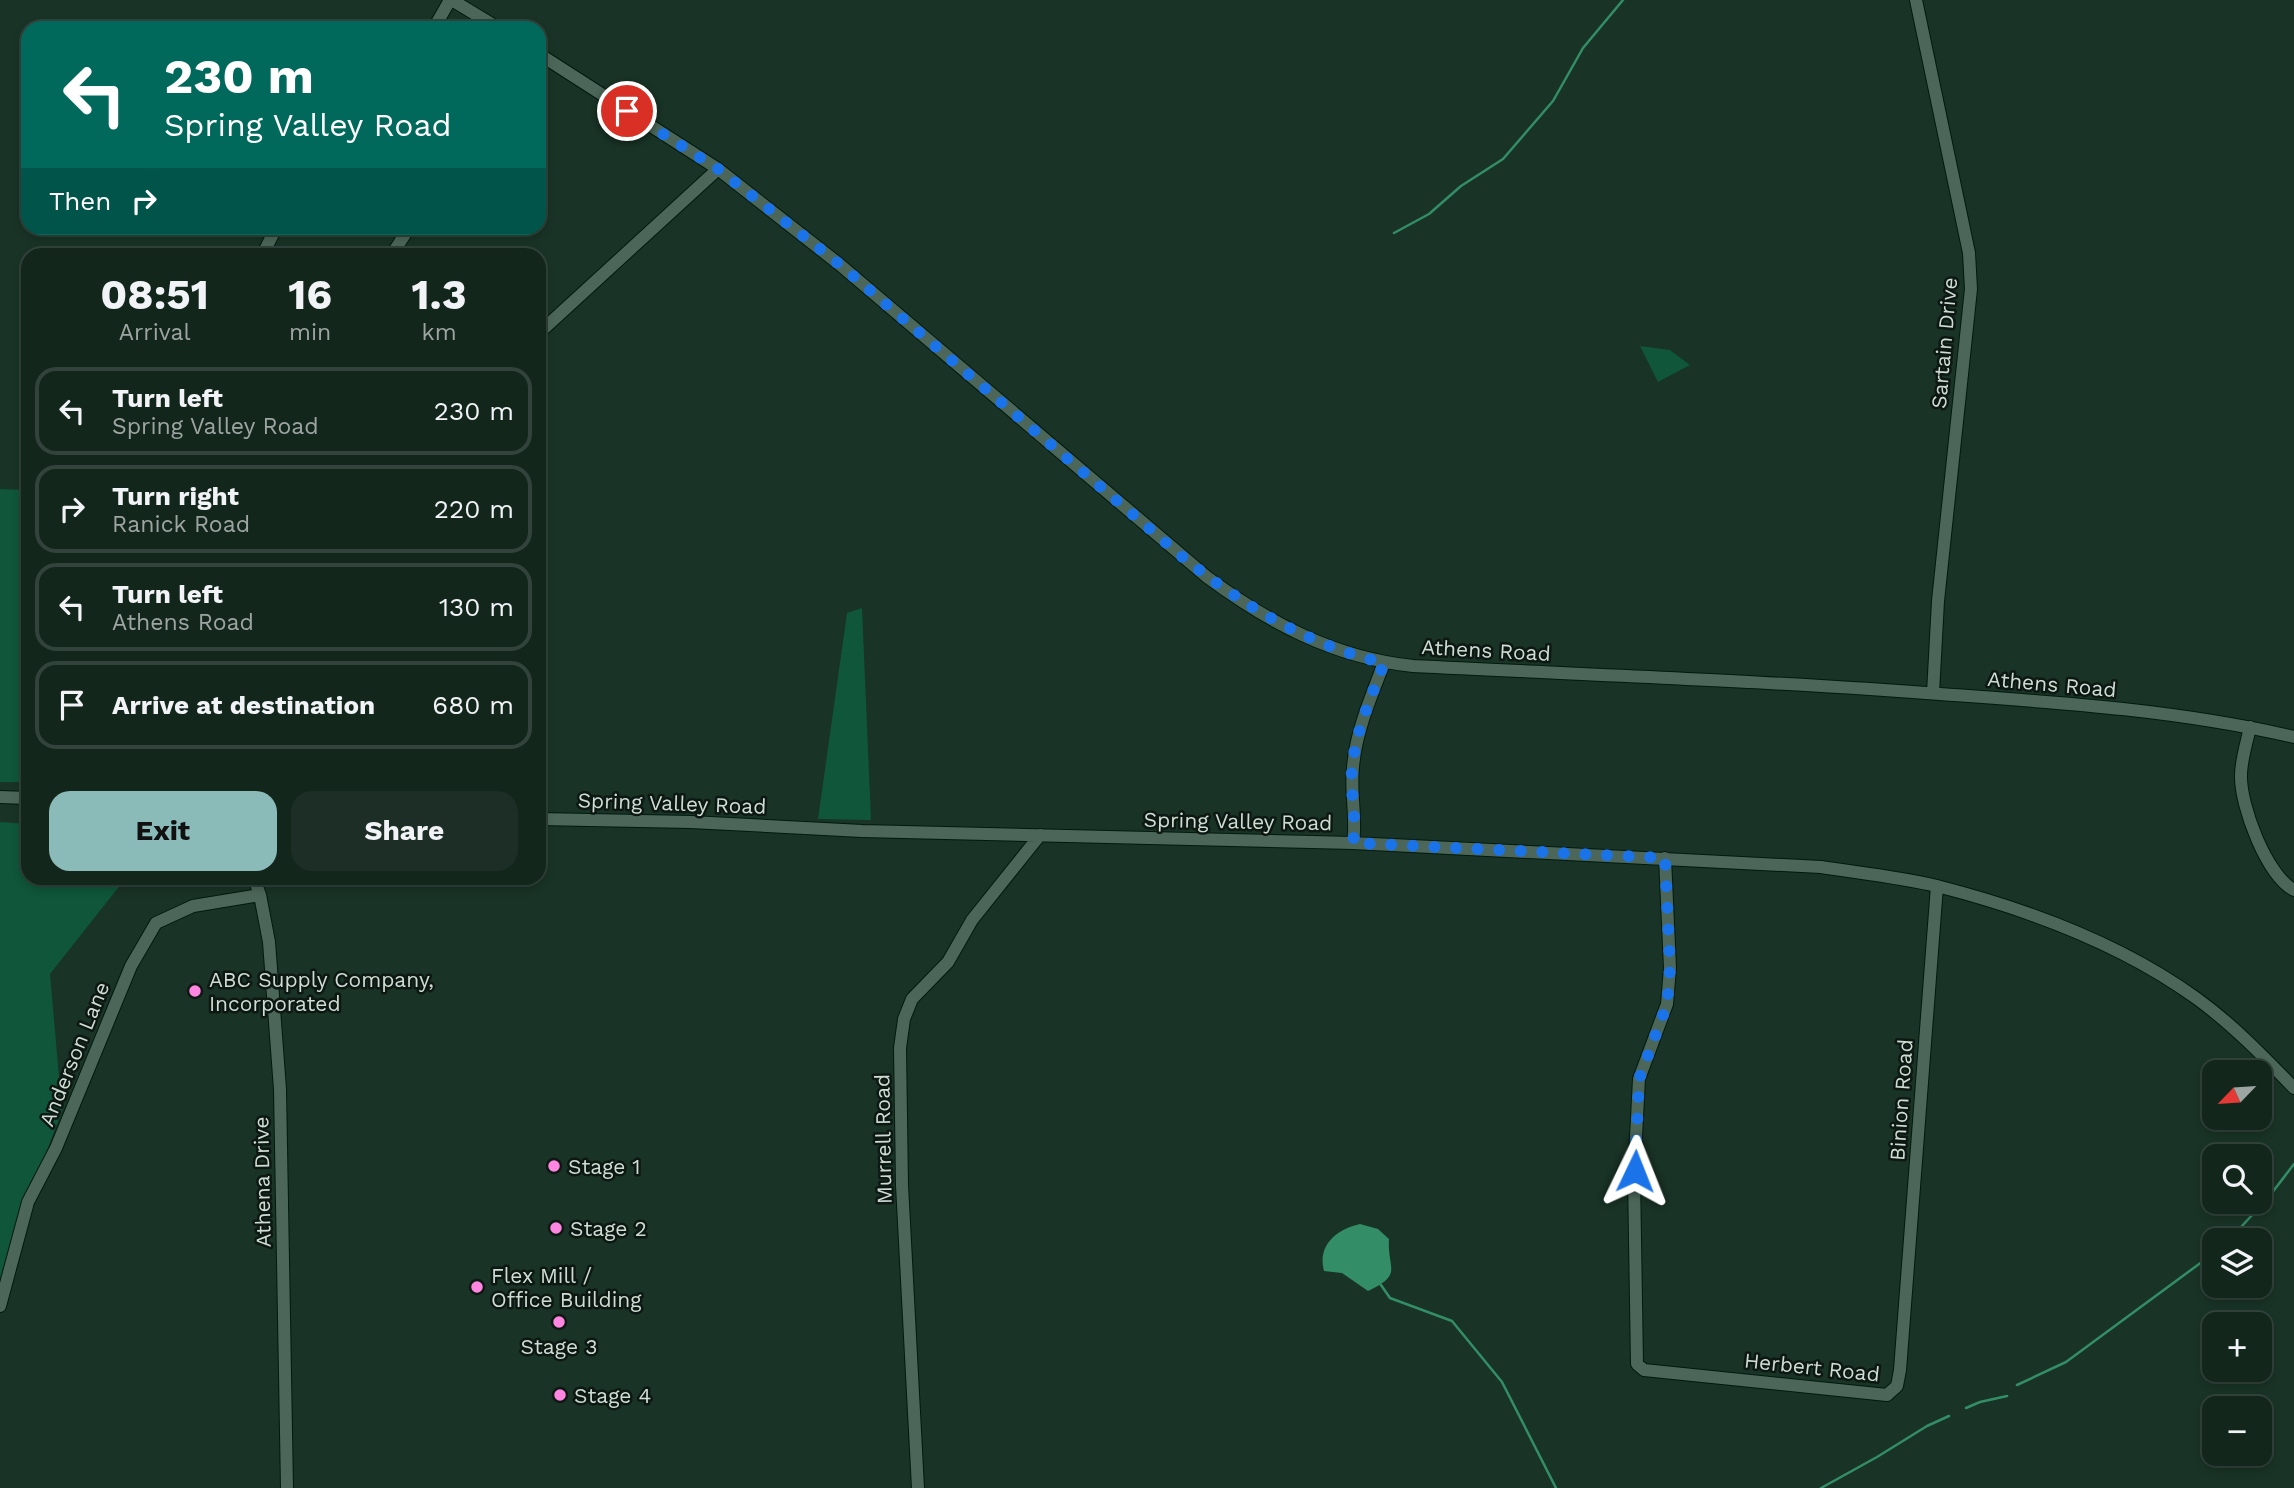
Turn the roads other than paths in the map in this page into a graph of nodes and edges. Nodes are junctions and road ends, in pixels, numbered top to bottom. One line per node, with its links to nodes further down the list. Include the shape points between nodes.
1 (451, 0): 3 (street); 4 (street)
2 (1916, 0): 9 (street, Sartain Drive, via 1969,253 1971,289 1938,601)
3 (438, 21)
4 (486, 21)
5 (546, 58): 6 (street, Athens Road)
6 (718, 169): 7 (street); 8 (street, Athens Road, via 839,264 1225,590 1292,631)
7 (546, 327)
8 (1384, 663): 9 (street, Athens Road); 16 (street, via 1355,748)
9 (1933, 693): 10 (street, Athens Road, via 2166,713)
10 (2250, 727): 11 (street, Athens Road); 20 (street, via 2241,776 2248,815 2261,850 2282,884)
11 (2294, 737)
12 (0, 797): 13 (street)
13 (21, 798)
14 (546, 819): 15 (street, Spring Valley Road)
15 (1040, 835): 16 (street, Spring Valley Road); 26 (street, Murrell Road, via 972,920 948,961 912,999 904,1019 900,1048 902,1185)
16 (1353, 843): 17 (street, Spring Valley Road)
17 (1665, 858): 19 (street, Spring Valley Road, via 1821,867); 24 (street, Herbert Road, via 1667,1004 1639,1079 1634,1176 1637,1364 1644,1370 1887,1395 1897,1386)
18 (256, 885): 21 (street, Athena Drive)
19 (1937, 886): 22 (street, Spring Valley Road, via 2053,921 2152,970 2248,1040); 24 (street, Binion Road)
20 (2294, 890)
21 (260, 895): 23 (street, Anderson Lane, via 193,906 156,923 131,966 56,1148 28,1202); 25 (street, Athena Drive, via 270,942 280,1089)
22 (2294, 1088)
23 (0, 1306)
24 (1904, 1316)
25 (287, 1488)
26 (918, 1488)

